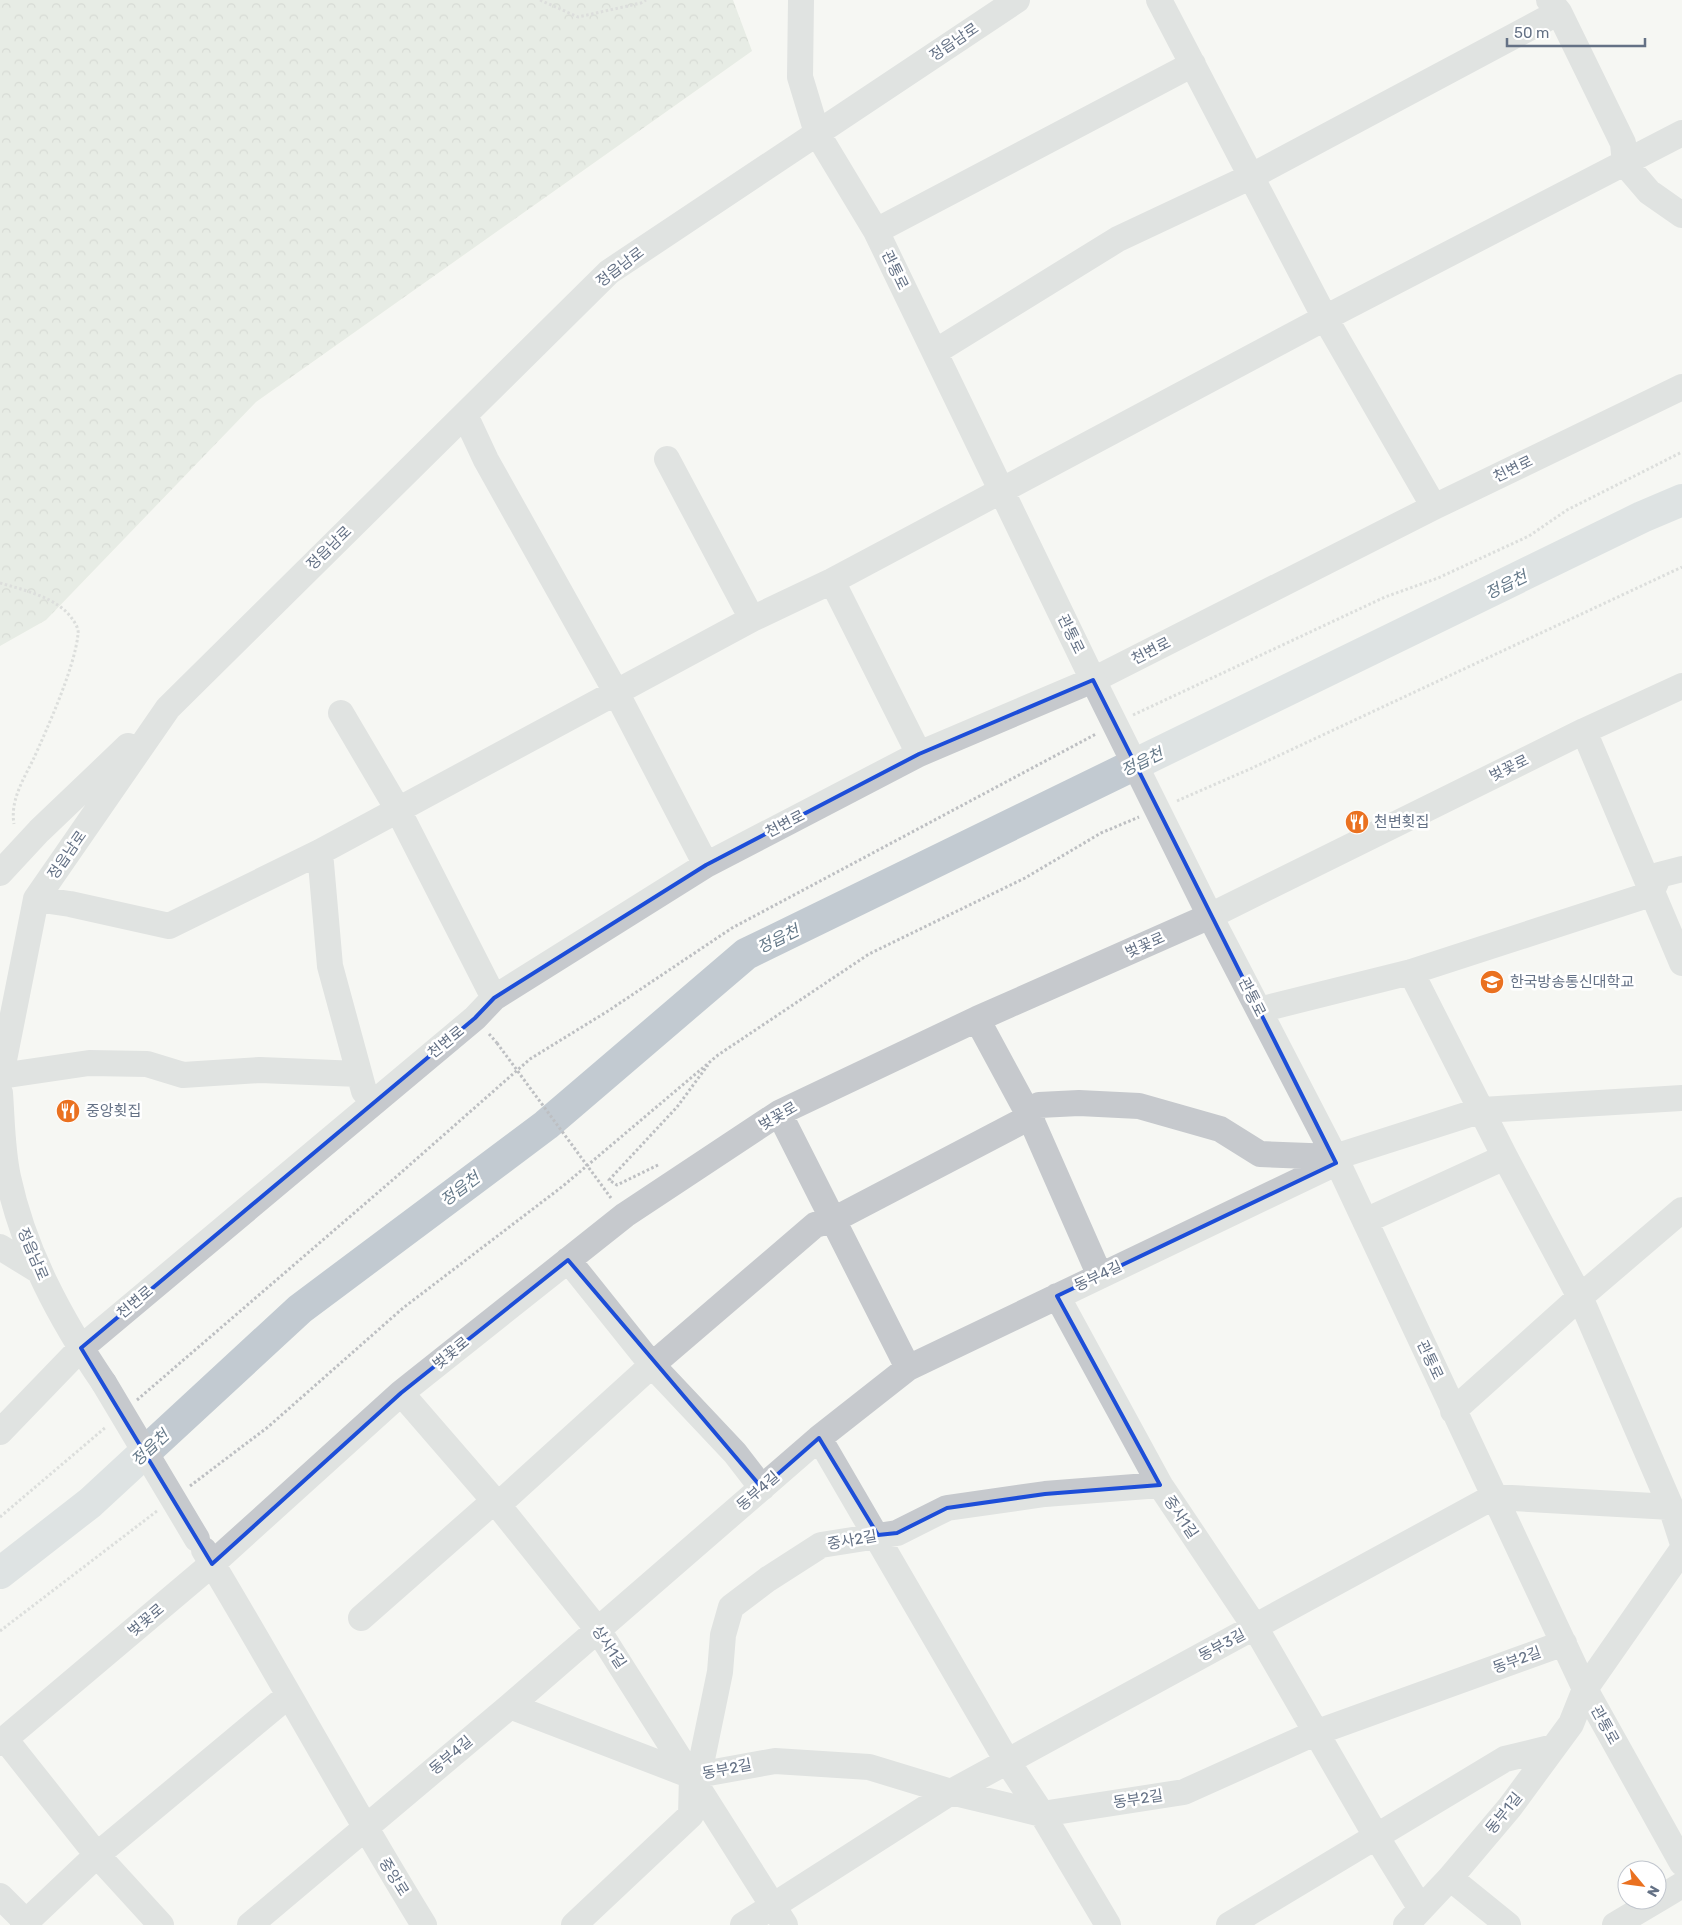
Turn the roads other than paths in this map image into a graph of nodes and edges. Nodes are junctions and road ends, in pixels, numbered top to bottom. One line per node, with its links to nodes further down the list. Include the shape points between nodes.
1 (801, 0): 6 (street, via 800,77)
2 (1017, 0): 6 (street, 정읍남로)
3 (1159, 0): 5 (street)
4 (1554, 6): 8 (street, via 1623,143); 9 (street)
5 (1193, 64): 9 (street); 11 (street)
6 (817, 133): 11 (street, 관통로); 15 (street, 정읍남로, via 608,272)
7 (1682, 133): 8 (street)
8 (1625, 164): 10 (street, via 1649,192); 12 (street)
9 (1250, 177): 12 (street); 13 (street, via 1118,239)
10 (1682, 215)
11 (876, 231): 13 (street, 관통로)
12 (1325, 318): 17 (street); 18 (street)
13 (935, 352): 17 (street, 관통로)
14 (1682, 387): 18 (street, 천변로)
15 (465, 415): 23 (street, via 486,460); 24 (street, 정읍남로)
16 (667, 459): 20 (street)
17 (1001, 489): 19 (street); 21 (street, 관통로)
18 (1434, 507): 21 (street, 천변로)
19 (832, 581): 20 (street); 27 (street)
20 (752, 620): 23 (street)
21 (1093, 680): 27 (street, 천변로); 35 (street, 관통로, bridge)
22 (1682, 686): 26 (street, 벚꽃로)
23 (616, 692): 28 (street); 30 (street)
24 (168, 708): 32 (street); 34 (street, 정읍남로)
25 (341, 713): 28 (street)
26 (1584, 731): 33 (street); 35 (street, 벚꽃로)
27 (919, 754): 30 (street, 천변로)
28 (397, 808): 29 (street); 38 (street)
29 (320, 852): 34 (street, via 169,926); 42 (street, via 330,966)
30 (706, 865): 38 (street, 천변로)
31 (1682, 868): 33 (street, via 1659,875)
32 (0, 873)
33 (1651, 894): 36 (street); 37 (street)
34 (36, 899): 39 (street, 정읍남로)
35 (1210, 916): 40 (street, 관통로); 41 (street, 벚꽃로)
36 (1682, 963)
37 (1411, 972): 40 (street); 48 (street)
38 (494, 998): 47 (street, 천변로, via 476,1018)
39 (6, 1008): 43 (street, 정읍남로)
40 (1259, 1010): 52 (street, 관통로)
41 (977, 1019): 49 (street, 벚꽃로); 50 (street)
42 (360, 1074): 43 (street, via 260,1070 183,1075 147,1064 89,1063); 47 (street)
43 (0, 1076): 44 (street, 정읍남로)
44 (0, 1080)
45 (0, 1093): 58 (street, 정읍남로, via 8,1175 18,1218)
46 (1682, 1098): 48 (street)
47 (368, 1106): 62 (street, 천변로)
48 (1482, 1110): 51 (street); 52 (street)
49 (779, 1113): 54 (street); 57 (street, 벚꽃로, via 625,1216)
50 (1030, 1117): 52 (street, via 1039,1105 1139,1106 1220,1129 1260,1154); 54 (street); 59 (street)
51 (1505, 1157): 55 (street); 61 (street)
52 (1336, 1160): 55 (street, 관통로); 59 (street, 동부4길)
53 (1682, 1210): 61 (street)
54 (835, 1219): 63 (street, via 815,1225); 64 (street)
55 (1366, 1221): 66 (street, 관통로)
56 (0, 1247): 58 (street)
57 (568, 1260): 63 (street); 65 (street, 벚꽃로)
58 (39, 1271): 62 (street, 정읍남로)
59 (1100, 1276): 60 (street, 동부4길)
60 (1057, 1296): 64 (street, 동부4길); 69 (street, 중사1길)
61 (1580, 1297): 66 (street); 73 (street)
62 (81, 1348): 67 (street, 천변로); 77 (street, 정읍남로, bridge)
63 (652, 1365): 70 (street, via 723,1440); 72 (street)
64 (908, 1368): 68 (street, 동부4길)
65 (401, 1393): 72 (street, 상사1길); 77 (street, 벚꽃로)
66 (1453, 1411): 71 (street, 관통로)
67 (0, 1432)
68 (819, 1438): 70 (street, 동부4길); 74 (street)
69 (1160, 1485): 74 (street, 중사2길, via 1045,1494 947,1508 897,1533); 79 (street, 중사1길)
70 (762, 1488): 80 (street, 동부4길)
71 (1493, 1497): 73 (street); 79 (street, 동부3길); 81 (street, 관통로)
72 (496, 1503): 78 (street); 80 (street, 상사1길)
73 (1671, 1507): 75 (street)
74 (878, 1535): 88 (street); 89 (street, 중사2길, via 821,1545 731,1607 723,1635 720,1672 702,1759)
75 (1682, 1541)
76 (1682, 1550): 82 (street, 동부1길)
77 (212, 1564): 83 (street, 중앙로); 86 (street, 벚꽃로)
78 (361, 1618)
79 (1255, 1627): 85 (street, 중사1길); 88 (street, 동부3길)
80 (598, 1630): 84 (street, 동부4길); 89 (street, 상사1길)
81 (1564, 1643): 82 (street, 관통로); 85 (street, 동부2길)
82 (1585, 1689): 87 (street, 동부1길, via 1570,1724); 95 (street, 관통로)
83 (289, 1695): 92 (street, 중앙로); 94 (street)
84 (510, 1706): 89 (street); 92 (street, 동부4길)
85 (1316, 1733): 91 (street, 동부2길, via 1184,1792); 93 (street, 중사1길)
86 (2, 1741): 94 (street)
87 (1554, 1747): 93 (street, via 1505,1759); 96 (street, 동부1길, via 1510,1807)
88 (1007, 1761): 90 (street, 동부3길); 91 (street)
89 (692, 1776): 90 (street, 동부2길, via 775,1760 869,1767); 101 (street, 상사1길); 107 (street, via 691,1815)
90 (952, 1792): 91 (street, 동부2길); 101 (street, 동부3길)
91 (1042, 1814): 109 (street)
92 (365, 1829): 105 (street, 동부4길); 106 (street, 중앙로)
93 (1376, 1836): 102 (street, 중사1길); 110 (street)
94 (97, 1855): 103 (street); 104 (street)
95 (1682, 1863)
96 (1450, 1878): 102 (street, 동부1길); 111 (street)
97 (1682, 1885): 98 (street)
98 (1667, 1894)
99 (0, 1896): 103 (street)
100 (1640, 1910): 112 (street)
101 (779, 1916): 108 (street, 동부3길)
102 (1414, 1917)
103 (24, 1924)
104 (161, 1925)
105 (250, 1925)
106 (424, 1925)
107 (574, 1925)
108 (743, 1925)
109 (1108, 1925)
110 (1229, 1925)
111 (1508, 1925)
112 (1615, 1925)

